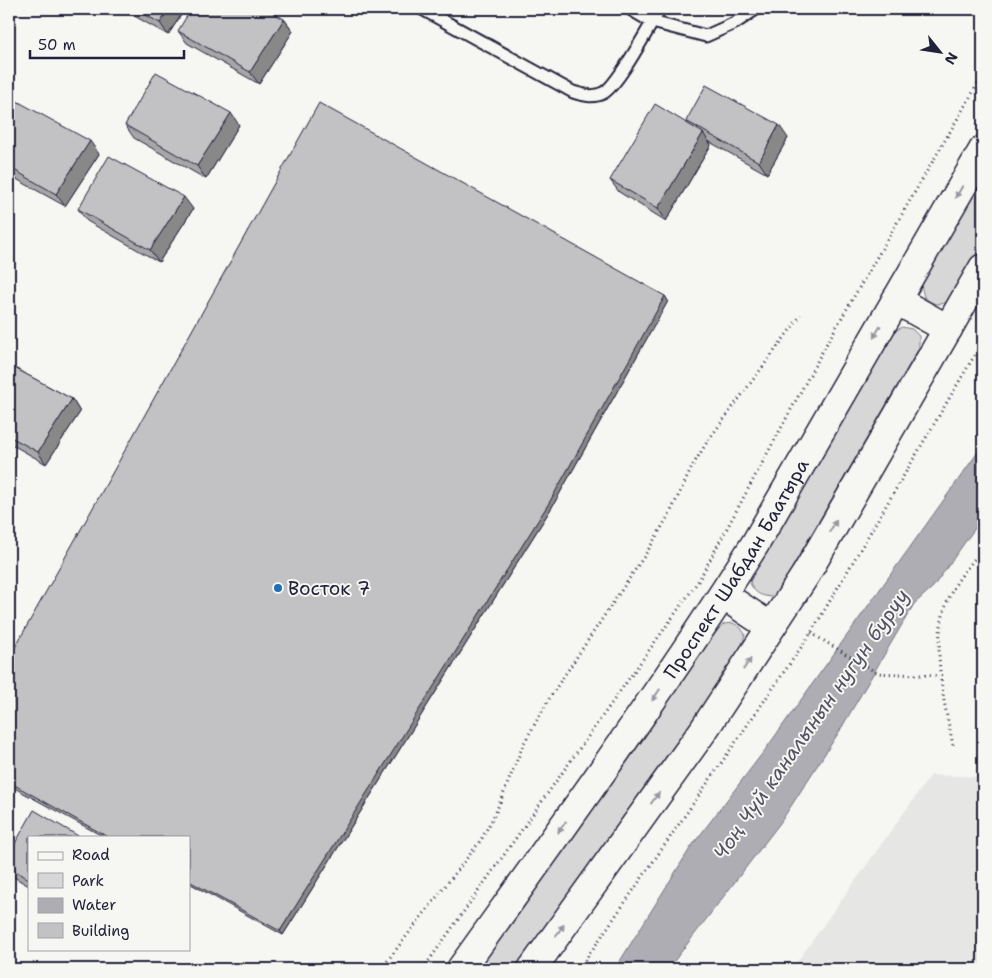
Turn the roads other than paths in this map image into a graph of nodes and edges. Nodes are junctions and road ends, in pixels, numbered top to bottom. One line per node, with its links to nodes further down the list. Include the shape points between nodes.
1 (422, 9): 5 (lane, via 573,92 589,96 604,93 616,79)
2 (630, 9): 5 (lane)
3 (660, 9): 5 (lane)
4 (756, 9): 5 (lane, via 706,36)
5 (652, 22)
6 (983, 150): 8 (main road, Проспект Шабдан Баатыра, one-way to 8)
7 (983, 268): 9 (main road)
8 (896, 300): 9 (main road); 10 (main road, Проспект Шабдан Баатыра, one-way to 10)
9 (948, 329): 11 (main road, one-way to 9, via 811,566)
10 (723, 595): 11 (main road); 12 (main road, Проспект Шабдан Баатыра, one-way to 12, via 651,703)
11 (771, 627): 13 (main road, one-way to 11, via 703,731)
12 (461, 969)
13 (532, 969)

